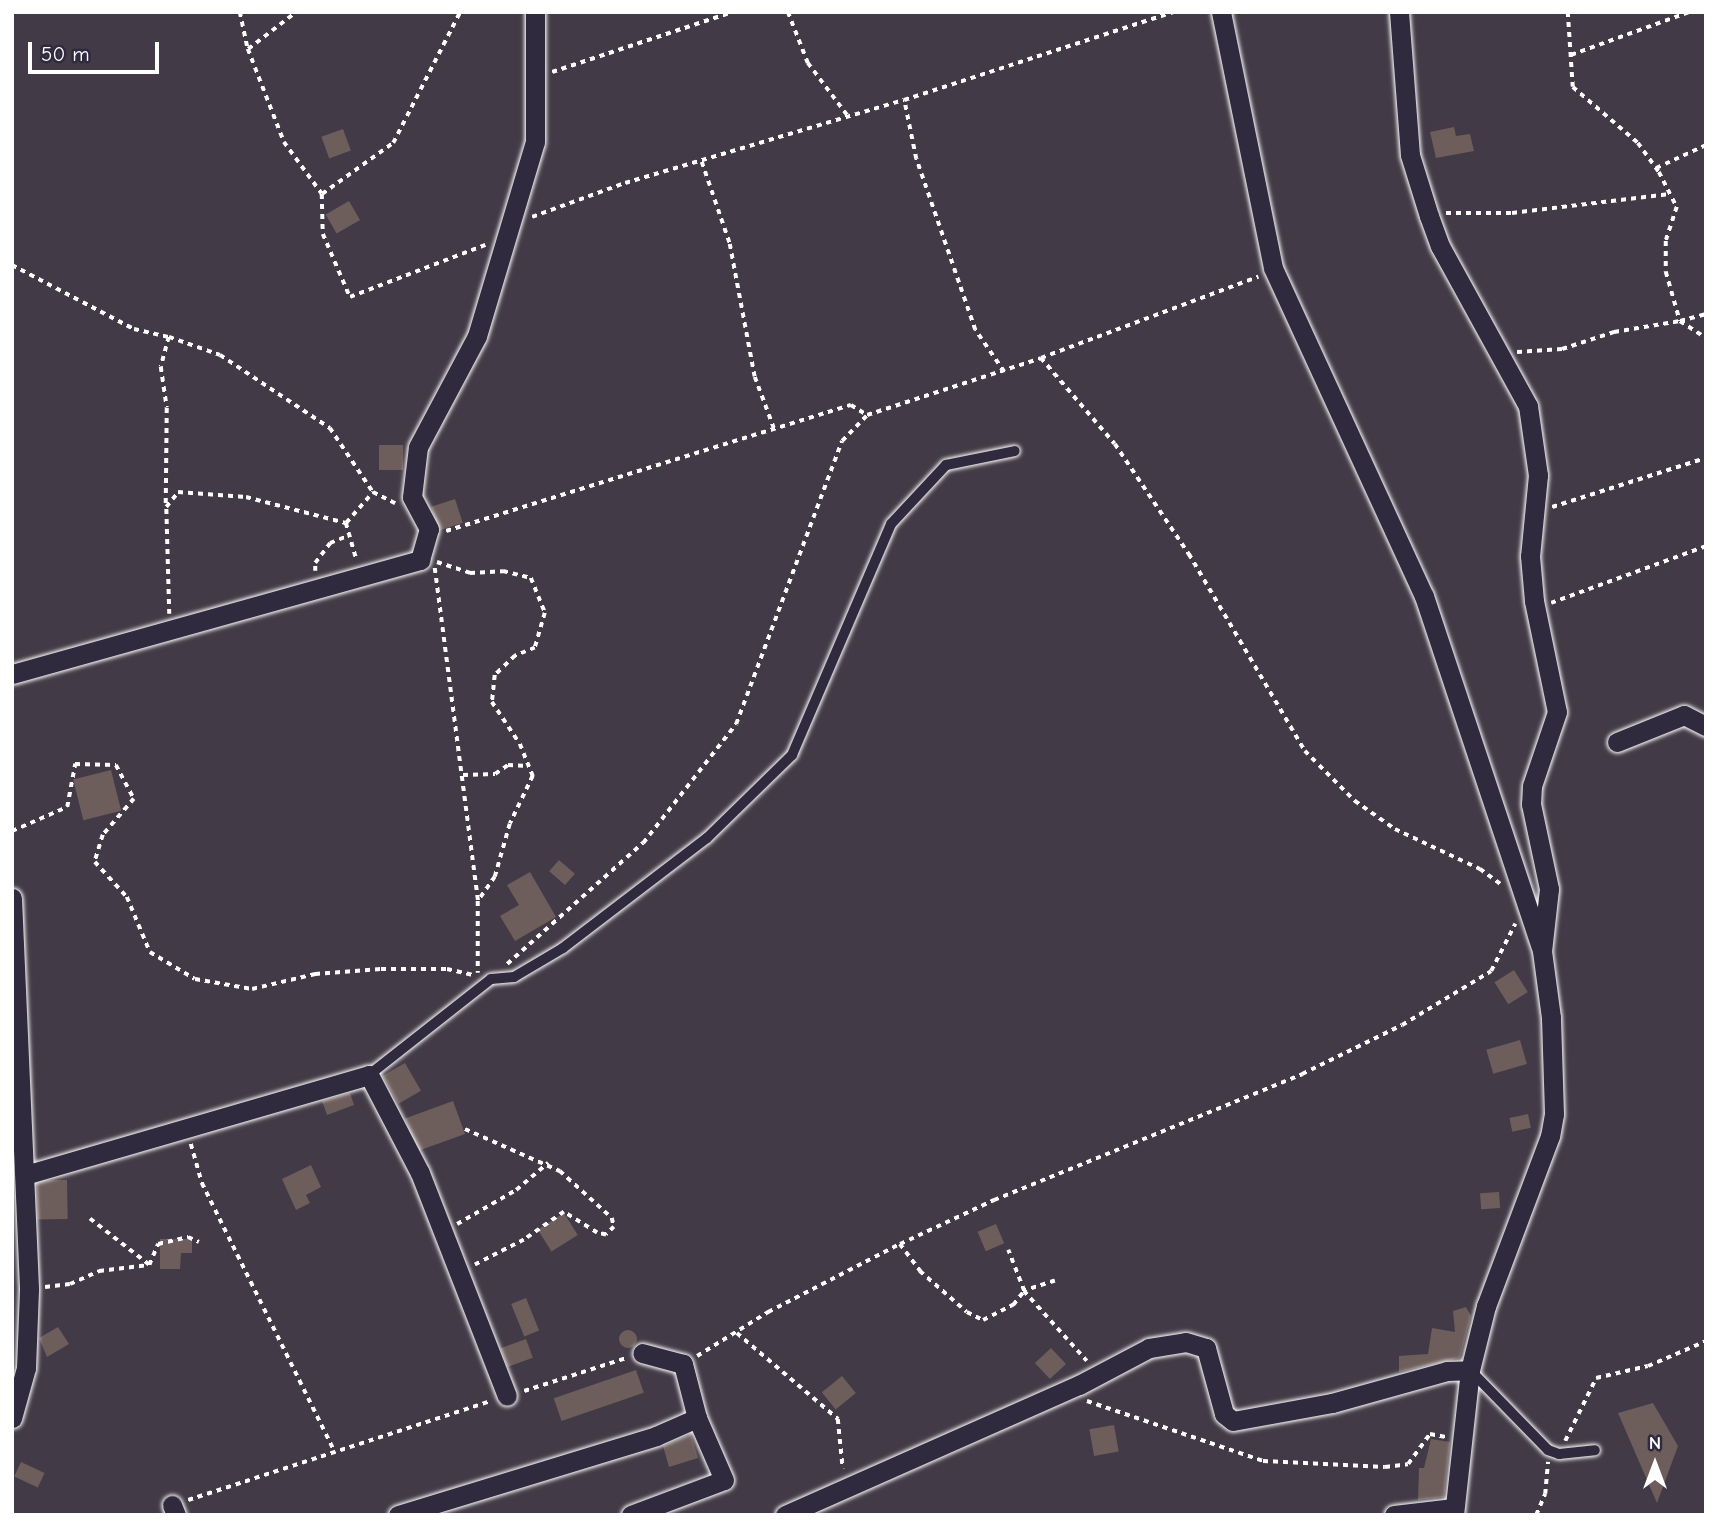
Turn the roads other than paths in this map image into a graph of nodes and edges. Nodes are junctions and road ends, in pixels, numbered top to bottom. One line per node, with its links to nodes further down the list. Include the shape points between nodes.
1 (535, 12): 5 (street, via 535,142 477,336 418,447 412,497 429,529 428,549 420,560 169,626)
2 (1221, 12): 9 (street, via 1273,268 1424,596)
3 (1399, 12): 9 (street, via 1410,155 1429,216 1440,246 1528,406 1538,475 1530,556 1534,601 1558,712 1532,786 1531,804 1549,889)
4 (1015, 451): 10 (lane, via 946,465 891,524 792,755 707,838 564,948 514,977 491,979)
5 (12, 674)
6 (1706, 726): 7 (street, via 1684,715)
7 (1618, 742)
8 (12, 898): 11 (street)
9 (1542, 951): 13 (street, via 1551,1018 1550,1136 1486,1306)
10 (369, 1075): 11 (street); 14 (street, via 420,1173)
11 (25, 1175): 15 (street, via 26,1368)
12 (642, 1353): 16 (street, via 683,1364)
13 (1470, 1370): 17 (lane, via 1548,1450 1559,1454); 18 (street); 21 (street, via 1447,1371 1332,1403 1233,1421 1224,1414 1206,1348 1186,1342 1149,1348 1062,1392 841,1486)
14 (507, 1396)
15 (12, 1418)
16 (697, 1419): 19 (street, via 656,1436); 20 (street, via 724,1480)
17 (1595, 1450)
18 (1454, 1511): 22 (street)
19 (398, 1515)
20 (631, 1515)
21 (785, 1515)
22 (1394, 1515)

